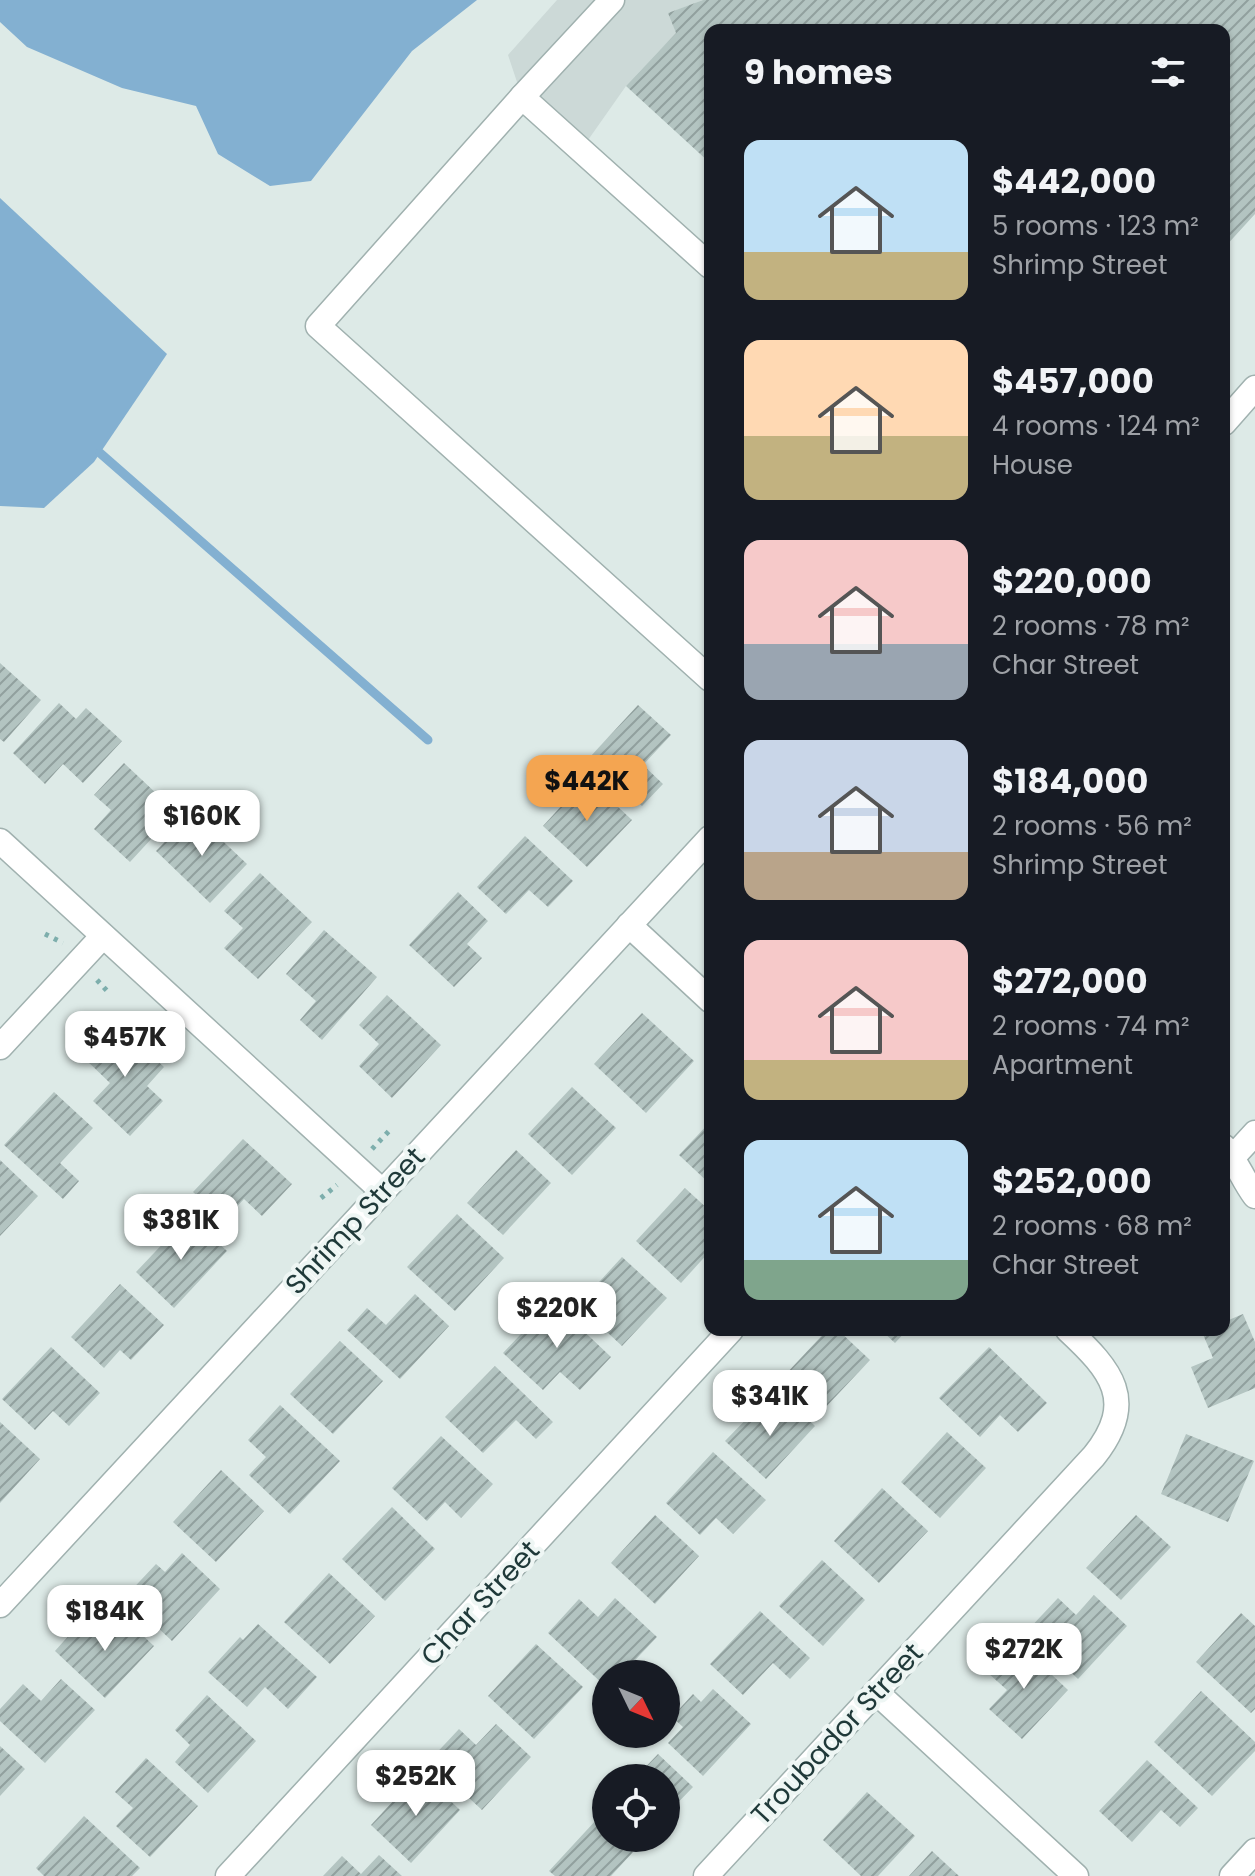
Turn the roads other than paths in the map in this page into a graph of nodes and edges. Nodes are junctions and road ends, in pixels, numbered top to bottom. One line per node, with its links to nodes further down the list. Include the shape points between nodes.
1 (612, 0): 2 (street)
2 (522, 97): 3 (street); 6 (street, via 318,326)
3 (704, 261)
4 (1255, 388): 5 (street)
5 (1230, 416)
6 (704, 674)
7 (0, 841): 10 (street)
8 (704, 844): 9 (street, Shrimp Street)
9 (629, 925): 11 (street); 16 (street, Shrimp Street)
10 (103, 936): 12 (street); 16 (street)
11 (704, 994)
12 (0, 1047)
13 (1255, 1133): 14 (street)
14 (1230, 1151)
15 (1230, 1154): 17 (street)
16 (382, 1191): 20 (street, Shrimp Street)
17 (1255, 1196)
18 (725, 1336): 23 (street, Char Street)
19 (1075, 1336): 21 (street, Troubador Street, via 1110,1376 1115,1391 1117,1407 1106,1441)
20 (0, 1605)
21 (876, 1692): 24 (street, Troubador Street); 25 (street)
22 (1255, 1851): 26 (street)
23 (228, 1876)
24 (706, 1876)
25 (1076, 1876)
26 (1232, 1876)

